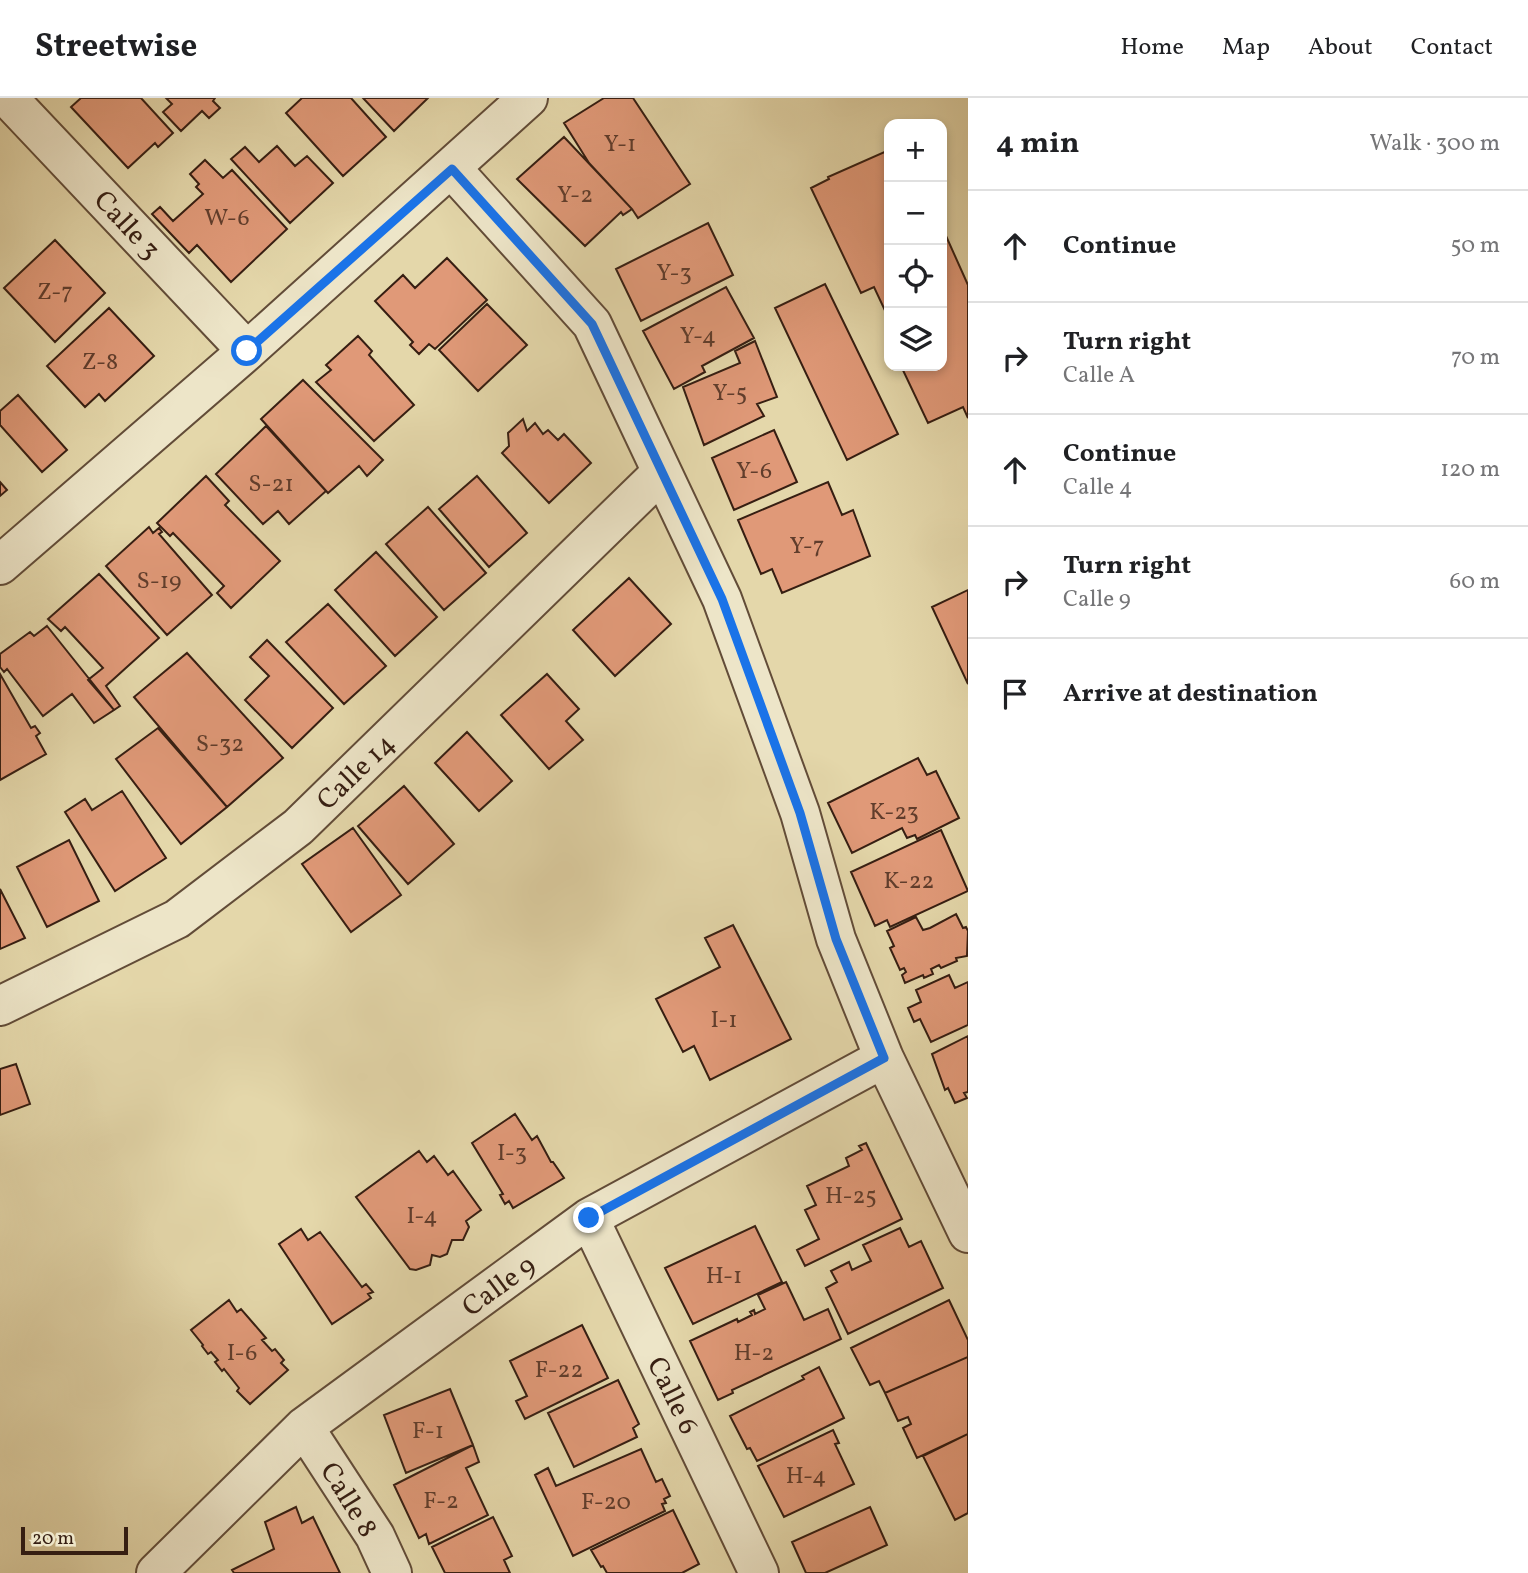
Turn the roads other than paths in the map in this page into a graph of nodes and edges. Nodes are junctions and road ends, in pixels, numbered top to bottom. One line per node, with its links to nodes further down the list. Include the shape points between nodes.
1 (8, 98): 4 (street, Calle 3)
2 (528, 98): 3 (street)
3 (452, 169): 4 (street); 5 (street, via 592,324)
4 (247, 351): 6 (street)
5 (662, 472): 7 (street, Calle 14, via 298,827 177,919); 8 (street, via 722,599 800,813 836,939)
6 (0, 565)
7 (0, 1006)
8 (884, 1058): 9 (street, Calle 9); 10 (street)
9 (589, 1218): 11 (street, Calle 9); 14 (street, Calle 6)
10 (968, 1233)
11 (304, 1427): 12 (street, Calle 9); 13 (street, Calle 8, via 375,1536)
12 (156, 1573)
13 (392, 1573)
14 (759, 1573)

